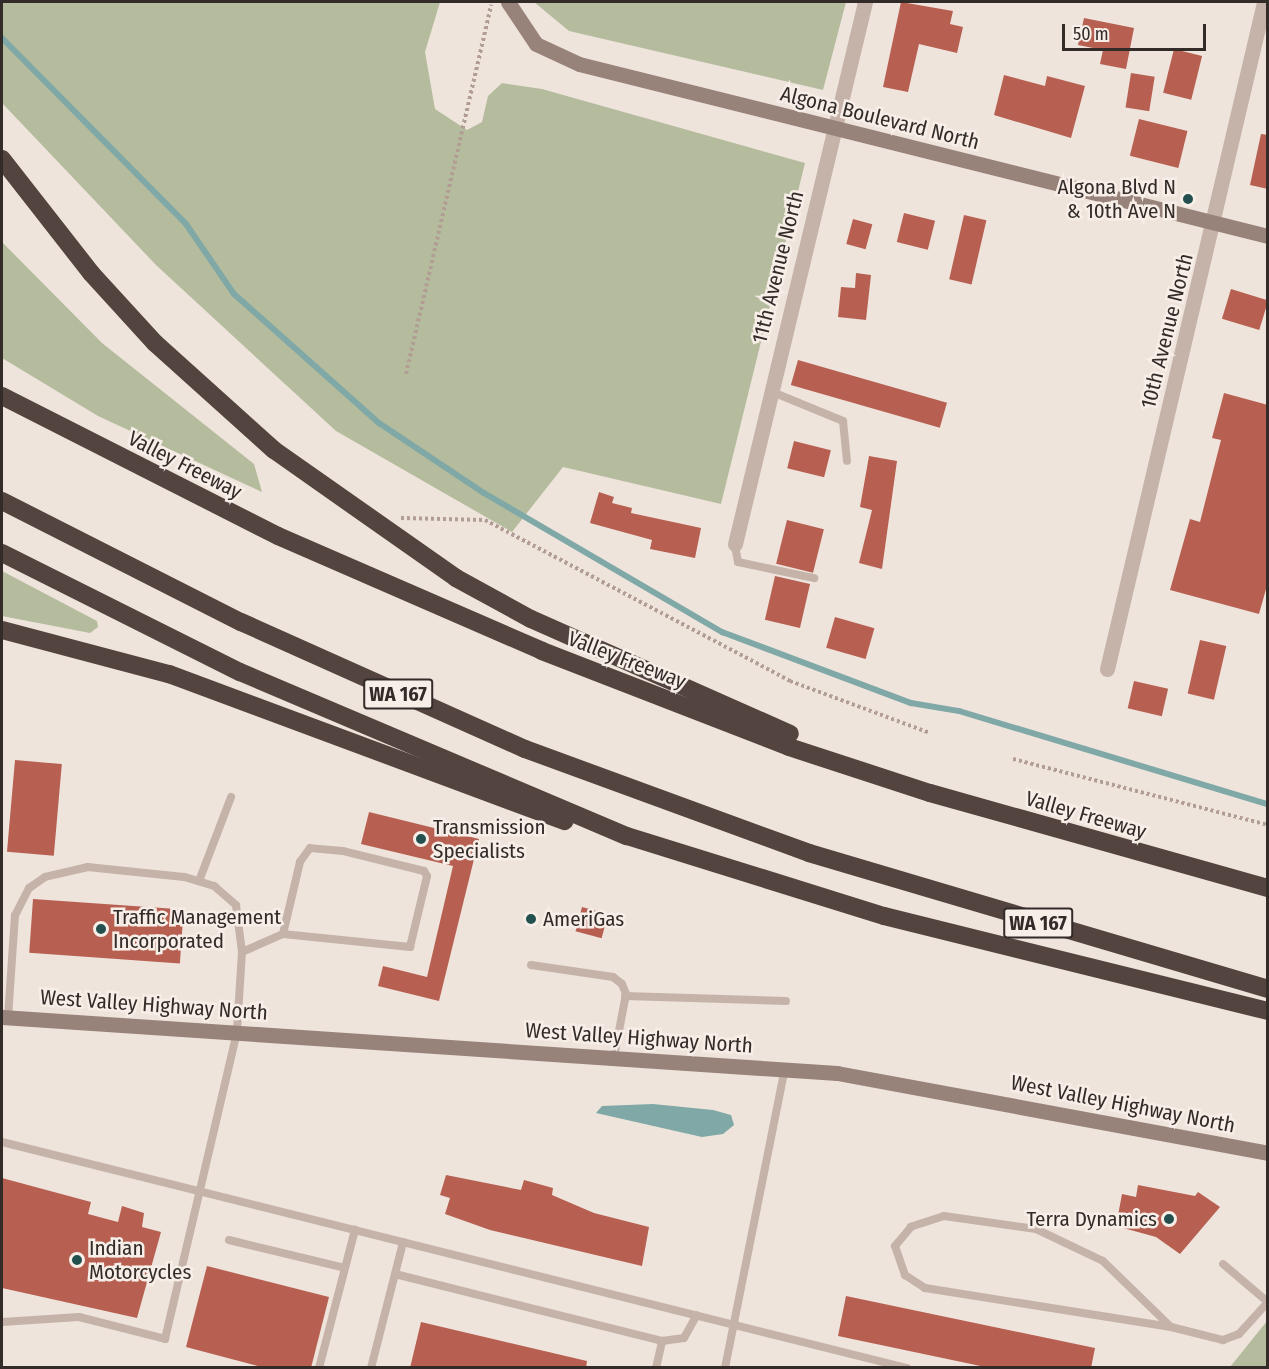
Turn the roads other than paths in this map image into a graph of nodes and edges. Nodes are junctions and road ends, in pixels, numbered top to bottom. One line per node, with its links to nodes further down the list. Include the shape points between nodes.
1 (508, 2): 4 (main road, Algona Boulevard North, via 536,44 560,57)
2 (865, 2): 4 (street, 11th Avenue North)
3 (1264, 2): 6 (street, 10th Avenue North)
4 (835, 128): 6 (main road, Algona Boulevard North); 8 (street, 11th Avenue North)
5 (2, 159): 17 (highway, via 91,273 163,351 274,450 456,578 531,619)
6 (1214, 223): 7 (main road, Algona Boulevard North); 16 (street, 10th Avenue North)
7 (1268, 236)
8 (770, 391): 10 (lane, via 843,421); 12 (street, 11th Avenue North)
9 (2, 396): 17 (highway, Valley Freeway, via 168,483 402,592 789,747)
10 (847, 461)
11 (2, 501): 25 (highway, WA 167, via 241,622 525,749 809,853)
12 (734, 542): 14 (lane, via 738,562)
13 (2, 553): 19 (highway, via 240,672)
14 (814, 578)
15 (2, 630): 19 (highway, via 169,674 490,795)
16 (1107, 669)
17 (930, 793): 21 (highway, Valley Freeway)
18 (231, 797): 20 (lane)
19 (627, 836): 28 (highway, via 884,916)
20 (199, 881): 23 (lane, via 223,891 236,905); 29 (lane, via 88,867 53,873 36,882 19,905)
21 (1268, 888)
22 (283, 934): 22 (lane, via 300,862 310,848 343,851 424,871 427,876 410,947); 23 (lane)
23 (242, 952): 30 (lane)
24 (531, 965): 26 (lane, via 613,977 622,984)
25 (1268, 989)
26 (625, 996): 27 (lane); 31 (lane)
27 (786, 1001)
28 (1268, 1011)
29 (5, 1017): 30 (main road, West Valley Highway North)
30 (237, 1031): 31 (main road, West Valley Highway North); 35 (lane)
31 (614, 1057): 32 (main road, West Valley Highway North)
32 (785, 1069): 34 (main road, West Valley Highway North, via 912,1085); 45 (lane)
33 (2, 1142): 35 (lane)
34 (1268, 1154)
35 (202, 1192): 36 (lane); 44 (lane, via 165,1339 79,1317)
36 (355, 1230): 38 (lane); 40 (lane)
37 (230, 1240): 40 (lane)
38 (403, 1242): 41 (lane); 43 (lane)
39 (1223, 1264): 42 (lane)
40 (345, 1268): 48 (lane)
41 (395, 1274): 47 (lane); 49 (lane)
42 (1268, 1302): 46 (lane, via 1229,1340)
43 (697, 1315): 45 (lane); 47 (lane, via 684,1338)
44 (2, 1322)
45 (736, 1325): 51 (lane); 52 (lane)
46 (1171, 1327): 46 (lane, via 1103,1261 1036,1229 944,1216 911,1227 895,1246 905,1275 925,1288)
47 (662, 1341): 50 (lane)
48 (319, 1368)
49 (371, 1368)
50 (656, 1368)
51 (725, 1368)
52 (908, 1368)

